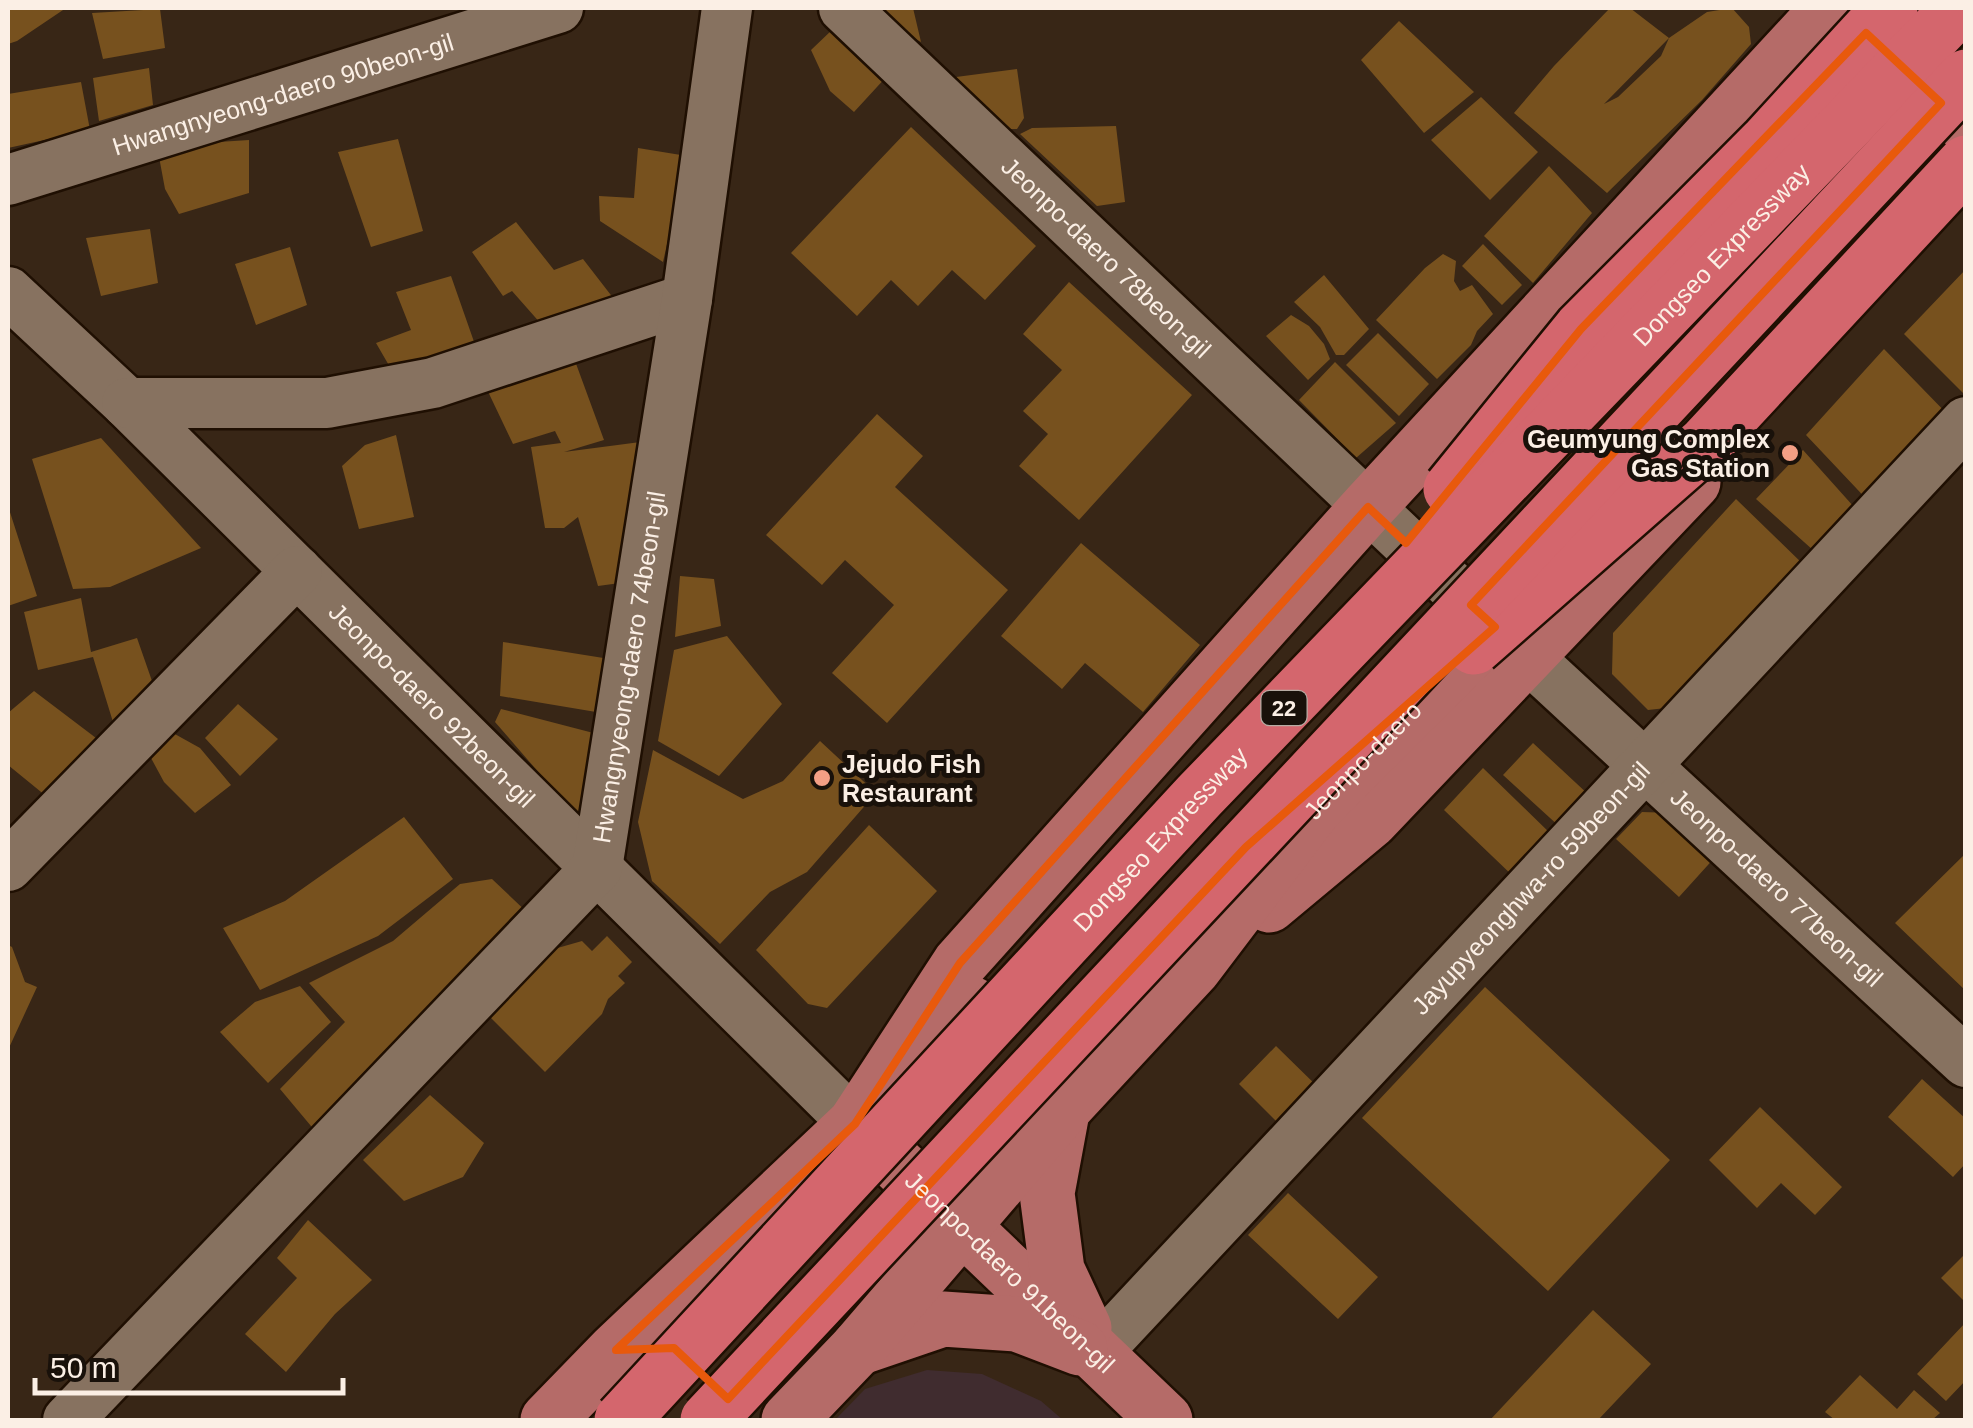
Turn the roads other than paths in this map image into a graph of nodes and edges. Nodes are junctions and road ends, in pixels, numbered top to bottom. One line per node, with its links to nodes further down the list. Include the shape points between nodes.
1 (558, 8): 12 (street, Hwangnyeong-daero 90beon-gil)
2 (727, 8): 15 (street, Hwangnyeong-daero 74beon-gil)
3 (844, 8): 18 (street, Jeonpo-daero 78beon-gil)
4 (1828, 8): 18 (main road)
5 (1838, 8): 8 (street)
6 (1930, 8): 8 (main road)
7 (1959, 8): 23 (highway, Dongseo Expressway / 22, bridge)
8 (1889, 30): 10 (street); 19 (main road); 23 (highway, bridge, via 1766,143 1582,330)
9 (1966, 77): 24 (highway, bridge)
10 (1966, 127): 21 (main road, Jeonpo-daero)
11 (1966, 162): 24 (highway, bridge, via 1705,444)
12 (8, 180)
13 (1966, 192): 21 (main road)
14 (8, 292): 16 (street, Jeonpo-daero 92beon-gil)
15 (687, 300): 16 (street, via 432,383 362,396); 26 (street, Hwangnyeong-daero 74beon-gil)
16 (127, 403): 20 (street, Jeonpo-daero 92beon-gil)
17 (1966, 422): 22 (street, Jayupyeonghwa-ro 59beon-gil)
18 (1368, 507): 19 (street, Jeonpo-daero 77beon-gil); 29 (main road, via 960,963)
19 (1415, 551): 21 (street, Jeonpo-daero 77beon-gil); 29 (main road)
20 (296, 571): 25 (street); 26 (street, Jeonpo-daero 92beon-gil)
21 (1511, 643): 22 (street, Jeonpo-daero 77beon-gil); 28 (main road, Jeonpo-daero, via 1315,808 1194,968)
22 (1644, 766): 27 (street, Jeonpo-daero 77beon-gil); 33 (street, Jayupyeonghwa-ro 59beon-gil)
23 (1200, 796): 36 (highway, Dongseo Expressway / 22, bridge)
24 (1246, 847): 37 (highway, bridge)
25 (8, 866)
26 (597, 868): 29 (street, Jeonpo-daero 92beon-gil); 34 (street, Hwangnyeong-daero 74beon-gil)
27 (1966, 1062)
28 (1062, 1110): 30 (main road, Jeonpo-daero); 33 (main road, via 1047,1192 1054,1250)
29 (855, 1124): 30 (main road, Jeonpo-daero 91beon-gil); 32 (main road)
30 (962, 1224): 31 (main road, Jeonpo-daero); 33 (main road, Jeonpo-daero 91beon-gil)
31 (858, 1348): 33 (main road, via 943,1319 1018,1324); 39 (main road, Jeonpo-daero)
32 (616, 1350): 35 (main road); 38 (main road, via 674,1348 730,1401)
33 (1096, 1354): 40 (main road, Jeonpo-daero 91beon-gil)
34 (68, 1420)
35 (548, 1420)
36 (622, 1420)
37 (708, 1420)
38 (726, 1420)
39 (789, 1420)
40 (1166, 1420)

